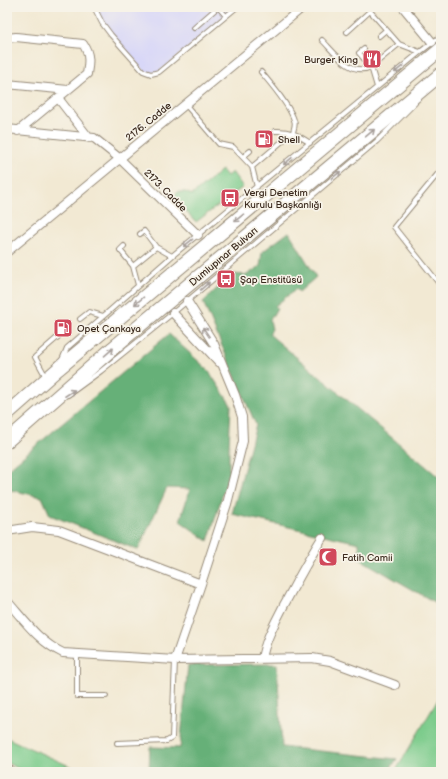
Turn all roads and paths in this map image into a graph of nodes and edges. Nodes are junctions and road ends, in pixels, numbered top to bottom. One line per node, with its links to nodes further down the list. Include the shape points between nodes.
1 (94, 7): 5 (lane, via 102,23 122,49 143,71 151,74 159,72)
2 (237, 7): 5 (lane)
3 (302, 7): 24 (street, 2176. Cadde)
4 (404, 7): 14 (street)
5 (226, 16): 6 (lane, via 218,7)
6 (194, 28)
7 (386, 30): 8 (lane, via 370,11); 9 (lane); 13 (lane)
8 (347, 32)
9 (379, 36)
10 (441, 36): 14 (lane)
11 (7, 38): 22 (street, via 83,44 89,61 87,74)
12 (322, 40): 17 (lane, via 348,65 360,70)
13 (399, 44): 16 (lane); 17 (lane)
14 (436, 46): 16 (lane); 52 (highway, Dumlupınar Bulvarı, one-way to 52)
15 (364, 49): 17 (lane, via 359,53)
16 (420, 52): 21 (lane, one-way to 21)
17 (371, 67): 21 (lane)
18 (262, 72): 28 (lane, via 294,119)
19 (438, 76): 46 (lane, one-way to 19, via 377,141 413,106); 55 (highway, Dumlupınar Bulvarı, one-way to 19)
20 (7, 84): 22 (street)
21 (377, 87): 30 (lane)
22 (68, 90): 23 (street)
23 (58, 98): 26 (street); 29 (street)
24 (185, 104): 32 (lane, via 219,144 233,147); 33 (street, 2176. Cadde)
25 (7, 129): 26 (street)
26 (18, 130): 29 (street)
27 (275, 131): 28 (lane)
28 (293, 132): 30 (lane); 34 (lane)
29 (89, 138): 33 (street, 2173. Cadde, via 94,138)
30 (310, 142): 36 (lane, one-way to 36)
31 (250, 151): 32 (lane)
32 (243, 157): 34 (lane)
33 (120, 158): 38 (street, 2173. Cadde); 41 (street, 2176. Cadde)
34 (252, 167): 36 (lane)
35 (441, 170): 45 (lane, via 394,227)
36 (257, 188): 38 (lane)
37 (140, 234): 40 (lane, via 144,231)
38 (198, 235): 42 (lane, one-way to 42)
39 (124, 246): 43 (lane, via 120,250)
40 (156, 247): 42 (lane); 43 (lane)
41 (7, 252)
42 (172, 256): 44 (lane)
43 (133, 266): 44 (lane)
44 (138, 285): 48 (lane)
45 (441, 286)
46 (187, 301): 47 (lane); 51 (street, one-way to 46, via 214,344)
47 (173, 313): 51 (street); 55 (lane, one-way to 47, via 85,383)
48 (103, 316): 49 (lane, via 89,312); 52 (lane, via 67,348)
49 (80, 319)
50 (58, 337): 53 (lane, via 35,357)
51 (221, 365): 59 (street, via 242,418 243,442 227,504)
52 (58, 369): 53 (highway, Dumlupınar Bulvarı)
53 (47, 379): 54 (highway, Dumlupınar Bulvarı)
54 (8, 413)
55 (37, 414): 56 (highway, Dumlupınar Bulvarı)
56 (7, 441)
57 (7, 531): 59 (street, via 32,527 59,530)
58 (322, 538): 62 (street, via 274,626)
59 (201, 584): 63 (street)
60 (7, 601): 61 (street, via 52,648 63,653)
61 (77, 654): 63 (street); 65 (lane, via 77,696)
62 (262, 659): 63 (street); 64 (street, via 330,660)
63 (175, 660): 66 (lane, via 172,738 167,742)
64 (395, 686)
65 (106, 696)
66 (117, 743)

